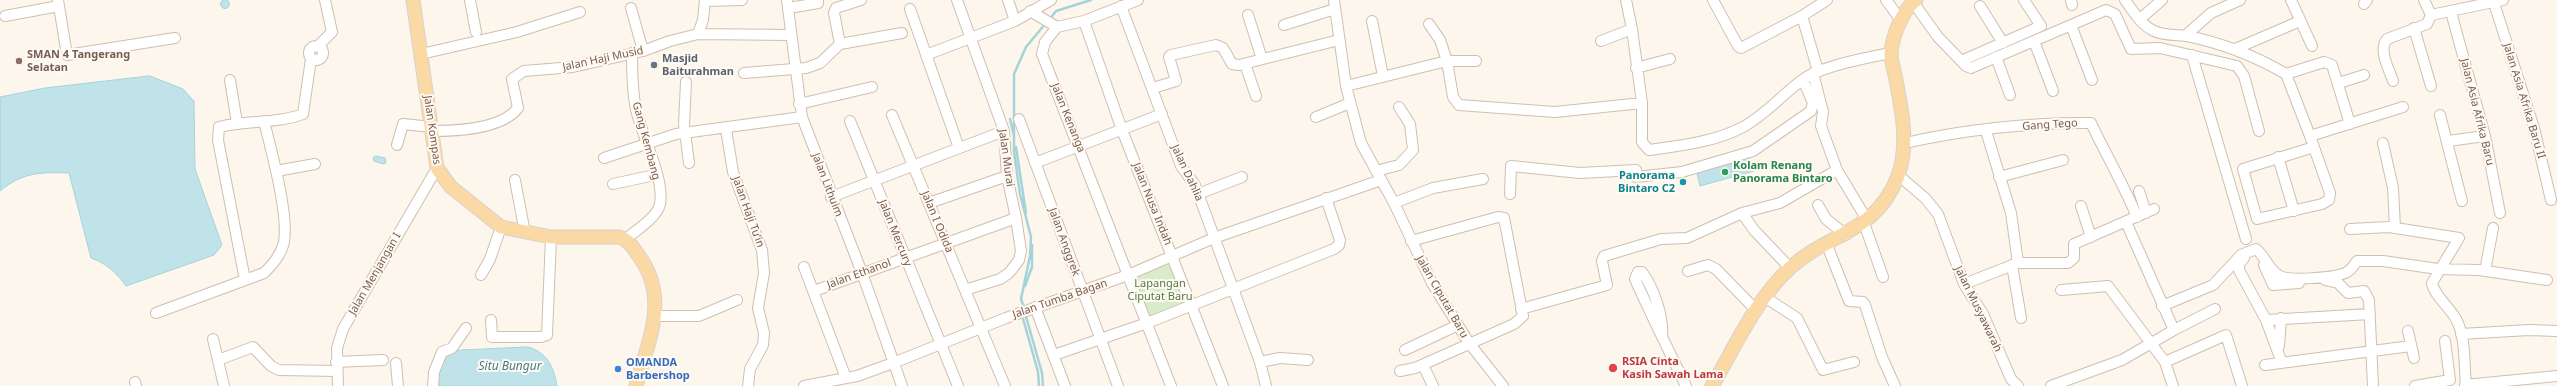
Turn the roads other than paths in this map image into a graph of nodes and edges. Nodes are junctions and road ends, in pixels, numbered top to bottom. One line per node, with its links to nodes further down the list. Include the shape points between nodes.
1 (325, 0): 108 (street, via 332,32 318,47 322,50 322,57 318,60 311,59 303,114 293,118)
2 (413, 0): 67 (main road, Jalan Kompas)
3 (470, 0): 50 (street)
4 (705, 0): 5 (street); 52 (street, via 703,20)
5 (742, 0)
6 (818, 0): 26 (street, via 818,3)
7 (861, 0): 61 (street, via 836,8 834,13)
8 (957, 0): 56 (street, Jalan Murai)
9 (1008, 0): 40 (street)
10 (1051, 0): 33 (street)
11 (1138, 0): 25 (street)
12 (1626, 0): 49 (street)
13 (1713, 0): 37 (street, via 1741,48)
14 (1827, 0): 37 (street)
15 (1886, 0): 38 (street)
16 (2024, 0): 60 (street, via 2041,26)
17 (2125, 0): 39 (street)
18 (2162, 0): 39 (street)
19 (2240, 0): 54 (street, via 2211,13)
20 (2291, 0): 43 (street)
21 (2424, 0): 35 (street)
22 (1914, 1): 38 (main road); 75 (street, via 1938,37)
23 (2499, 1): 32 (street); 154 (street, Jalan Asia Afrika Baru II)
24 (58, 3): 36 (street); 55 (street, via 67,55)
25 (1123, 3): 41 (street); 93 (street, Jalan Dahlia)
26 (788, 4): 53 (street, Jalan Lithuim)
27 (1335, 5): 46 (street); 57 (street, Jalan Ciputat Baru)
28 (1980, 6): 60 (street)
29 (631, 8): 64 (street)
30 (910, 9): 68 (street)
31 (580, 12): 67 (street, via 517,32)
32 (2450, 12): 35 (street); 120 (street, Jalan Asia Afrika Baru)
33 (1035, 13): 40 (street); 45 (street)
34 (1248, 15): 72 (street)
35 (2431, 15): 48 (street, via 2427,24)
36 (5, 16)
37 (1802, 16): 79 (street)
38 (1900, 19): 66 (main road)
39 (2140, 19): 54 (street, via 2154,31 2166,35)
40 (1015, 21): 56 (street)
41 (1084, 21): 45 (street); 114 (street, Jalan Nusa Indah)
42 (1372, 21): 83 (street)
43 (2300, 21): 62 (street); 63 (street)
44 (1429, 24): 73 (street, via 1440,40)
45 (1054, 25): 126 (street, Jalan Kenanga, via 1042,54)
46 (1284, 25)
47 (2071, 25): 58 (street); 69 (street, via 2106,10 2115,14 2131,49 2160,48); 86 (street)
48 (2414, 28): 87 (street, via 2383,44); 91 (street)
49 (1632, 29): 59 (street); 77 (street)
50 (476, 32)
51 (902, 33): 61 (street)
52 (698, 34): 53 (street, Jalan Haji Musid); 64 (street, Jalan Haji Musid)
53 (791, 35): 78 (street, Jalan Lithuim)
54 (2185, 36): 63 (street)
55 (175, 38)
56 (972, 38): 68 (street); 115 (street, Jalan Murai)
57 (1339, 40): 72 (street); 90 (street, Jalan Ciputat Baru)
58 (2034, 41): 70 (street); 94 (street)
59 (1601, 42)
60 (2003, 43): 75 (street)
61 (840, 44): 78 (street, via 820,63)
62 (2312, 46)
63 (2234, 49): 81 (street)
64 (643, 51): 65 (street, Jalan Haji Musid)
65 (632, 53): 112 (street, Jalan Haji Musid, via 573,67 524,71 512,79 518,108 513,115 480,127); 122 (street, Gang Kembang, via 636,109)
66 (1891, 53): 79 (street); 123 (main road)
67 (422, 54): 112 (main road, Jalan Kompas)
68 (926, 55): 128 (street)
69 (2192, 55): 117 (street, via 2237,66 2244,76); 177 (street)
70 (1996, 57): 75 (street, via 1972,68); 95 (street)
71 (1670, 59): 77 (street)
72 (1262, 60): 76 (street)
73 (1447, 61): 74 (street); 83 (street); 98 (street, via 1453,97 1459,105 1555,112)
74 (1476, 61)
75 (1961, 61)
76 (1245, 64): 93 (street, via 1234,65 1223,48 1216,45 1172,55 1170,57 1176,81); 96 (street)
77 (1636, 68): 98 (street)
78 (795, 70): 80 (street); 99 (street, Jalan Lithuim)
79 (1815, 72): 85 (street); 137 (street, via 1823,112 1821,126)
80 (744, 73)
81 (2286, 74): 89 (street, via 2328,62 2332,65); 119 (street)
82 (2364, 75): 89 (street)
83 (1383, 76): 90 (street)
84 (230, 80): 110 (street)
85 (1803, 80): 98 (street, via 1744,127 1676,147 1649,150 1645,148 1642,142); 151 (street, via 1813,104 1811,111 1753,151 1682,172 1636,177 1636,170 1580,173 1511,166)
86 (2092, 80)
87 (2393, 81)
88 (686, 82): 118 (street)
89 (2339, 83): 111 (street)
90 (1346, 86): 97 (street, Jalan Ciputat Baru)
91 (2431, 86)
92 (872, 87): 99 (street)
93 (1153, 88): 102 (street, Jalan Dahlia)
94 (2053, 91)
95 (2010, 95)
96 (1256, 96)
97 (1350, 103): 106 (street); 140 (street, Jalan Ciputat Baru, via 1362,143)
98 (1642, 103)
99 (799, 104): 105 (street, Jalan Lithuim)
100 (1399, 107): 140 (street, Jalan Tumba Bagan, via 1410,124 1413,150 1399,165)
101 (2403, 107): 111 (street)
102 (1162, 114): 114 (street); 150 (street, Jalan Dahlia, via 1182,166)
103 (892, 115): 135 (street, Jalan I Odida)
104 (2440, 116): 121 (street)
105 (802, 117): 113 (street); 152 (street, Jalan Lithuim)
106 (1316, 117)
107 (1019, 120): 133 (street, Jalan Anggrek)
108 (264, 121): 110 (street); 138 (street)
109 (850, 121): 145 (street, Jalan Mercury)
110 (237, 123): 193 (street, via 219,127 218,140)
111 (2350, 124): 119 (street)
112 (432, 129): 125 (street, via 403,124); 136 (main road, Jalan Kompas)
113 (726, 129): 118 (street); 258 (street, Jalan Haji Tu’in, via 733,172 764,260 758,308 764,333 763,345 750,369)
114 (1122, 130): 126 (street); 182 (street, Jalan Nusa Indah)
115 (1004, 131): 128 (street); 142 (street, Jalan Murai)
116 (1986, 131): 123 (street, Gang Tego); 144 (street); 162 (street, Gang Tego, via 2091,123 2110,164)
117 (2258, 131)
118 (685, 132): 122 (street); 132 (street)
119 (2310, 136): 127 (street)
120 (2485, 136): 121 (street); 163 (street, Jalan Asia Afrika Baru)
121 (2448, 141): 155 (street)
122 (647, 142): 130 (street); 139 (street, Gang Kembang)
123 (1904, 143): 141 (main road)
124 (2384, 143): 168 (street, via 2393,188)
125 (398, 145)
126 (1079, 146): 133 (street); 191 (street, Jalan Kenanga)
127 (2314, 147): 129 (street); 160 (street, via 2330,193 2329,200)
128 (959, 148): 135 (street)
129 (2278, 157): 160 (street); 160 (street, via 2243,168 2255,216 2259,220)
130 (604, 158)
131 (2063, 160): 144 (street)
132 (689, 163)
133 (1035, 163): 200 (street, Jalan Anggrek)
134 (315, 164): 138 (street)
135 (912, 165): 145 (street); 157 (street, Jalan I Odida)
136 (437, 168): 167 (main road, Jalan Kompas, via 451,187); 248 (street, Jalan Menjangan I, via 343,329 337,348)
137 (1837, 170): 161 (street, via 1780,203); 165 (street)
138 (276, 171): 193 (street, via 284,224 284,242 275,262 264,273)
139 (656, 175): 148 (street); 176 (street, Gang Kembang, via 660,205 655,213)
140 (1378, 175): 153 (street, Jalan Tumba Bagan); 156 (street, Jalan Ciputat Baru)
141 (1898, 175): 165 (main road, via 1888,198); 195 (street, Jalan Musyawarah, via 1925,198 1938,214)
142 (1007, 176): 157 (street); 164 (street, Jalan Murai)
143 (1242, 177): 150 (street)
144 (1999, 177): 183 (street, via 2011,213)
145 (874, 179): 152 (street); 181 (street, Jalan Mercury)
146 (1483, 179): 156 (street, via 1433,188)
147 (515, 180): 171 (street)
148 (612, 184)
149 (2139, 192): 162 (street)
150 (1198, 194): 175 (street, Jalan Dahlia)
151 (1510, 194)
152 (831, 197): 189 (street, Jalan Lithuim)
153 (1326, 198): 175 (street, Jalan Tumba Bagan); 197 (street, via 1340,240 1337,247)
154 (2551, 200)
155 (2462, 201)
156 (1394, 203): 178 (street, Jalan Ciputat Baru)
157 (929, 204): 179 (street, Jalan I Odida)
158 (1818, 205): 172 (street, via 1826,219)
159 (2081, 206): 174 (street)
160 (2294, 211)
161 (1742, 213): 185 (street, via 1754,230); 207 (street, via 1687,238 1661,239 1604,256 1602,261 1607,285)
162 (2146, 213): 166 (street)
163 (2500, 213)
164 (1016, 218): 179 (street, Jalan Ethanol); 196 (street, Jalan Murai, via 1021,251 1019,260 1009,273 1000,279)
165 (1866, 222): 172 (main road); 192 (street)
166 (2126, 222): 174 (street); 204 (street)
167 (501, 227): 171 (main road, Jalan Kompas); 190 (street, via 490,259)
168 (2395, 228): 170 (street); 186 (street, via 2459,238)
169 (2493, 228): 188 (street)
170 (2350, 229)
171 (525, 233): 173 (main road, Jalan Kompas)
172 (1846, 234): 180 (main road)
173 (551, 237): 176 (main road, Jalan Kompas, via 611,235); 214 (street, via 547,335 492,337)
174 (2091, 237): 183 (street, via 2074,244 2074,258 2068,263)
175 (1214, 238): 182 (street, Jalan Tumba Bagan); 197 (street, Jalan Dahlia)
176 (626, 239): 211 (main road, via 647,266 656,304)
177 (2246, 239)
178 (1411, 241): 207 (street, via 1498,217 1505,219); 217 (street, Jalan Ciputat Baru, via 1432,283)
179 (946, 243): 181 (street, Jalan Ethanol); 196 (street, Jalan I Odida)
180 (1827, 245): 185 (main road, via 1805,256); 272 (street, via 1849,301 1863,302 1868,309 1882,357)
181 (905, 257): 189 (street, Jalan Ethanol); 230 (street, Jalan Mercury)
182 (1173, 257): 191 (street, Jalan Tumba Bagan); 203 (street, Jalan Nusa Indah)
183 (2015, 264): 195 (street); 212 (street)
184 (804, 267): 199 (street)
185 (1790, 268): 201 (main road)
186 (2438, 269): 188 (street); 204 (street, via 2383,261 2357,261 2346,272 2337,276 2289,279 2279,276 2272,270 2256,249 2241,255 2213,285); 223 (street, via 2432,288 2451,309)
187 (1688, 271): 208 (street, via 1708,265 1716,269)
188 (2485, 271): 194 (street)
189 (862, 273): 199 (street, Jalan Ethanol); 244 (street, Jalan Lithuim)
190 (481, 275)
191 (1128, 275): 200 (street, Jalan Tumba Bagan); 216 (street, Jalan Kenanga)
192 (1883, 277)
193 (245, 280): 209 (street)
194 (2548, 280)
195 (1964, 284): 273 (street, Jalan Musyawarah, via 1983,314 2011,379)
196 (965, 290): 219 (street, Jalan I Odida)
197 (1232, 290): 203 (street); 240 (street, Jalan Dahlia)
198 (2061, 290): 228 (street, via 2108,286)
199 (814, 291): 251 (street)
200 (1083, 291): 206 (street, Jalan Tumba Bagan); 226 (street, Jalan Anggrek)
201 (1766, 298): 208 (main road); 241 (street, via 1796,318 1823,370)
202 (737, 300): 211 (street, via 699,316)
203 (1192, 305): 216 (street); 266 (street, Jalan Nusa Indah)
204 (2162, 306): 220 (street)
205 (2215, 308): 220 (street)
206 (1032, 309): 219 (street, Jalan Tumba Bagan); 235 (street)
207 (1521, 309): 229 (street, via 1523,316 1514,324)
208 (1757, 310): 271 (main road)
209 (156, 314)
210 (2370, 314): 213 (street); 215 (street, via 2369,300 2364,291 2348,292 2330,279 2273,285 2255,253 2247,255 2239,264 2239,270); 234 (street)
211 (655, 316): 257 (main road)
212 (2021, 318)
213 (2281, 318): 215 (street); 232 (street)
214 (491, 320)
215 (2266, 320): 232 (street)
216 (1146, 322): 226 (street); 265 (street, Jalan Kenanga)
217 (1458, 325): 229 (street, Jalan Ciputat Baru); 233 (street)
218 (466, 328): 256 (street, via 452,348 442,352 434,372)
219 (981, 328): 230 (street, Jalan Tumba Bagan); 262 (street, Jalan I Odida)
220 (2174, 330): 228 (street)
221 (2408, 331): 231 (street)
222 (2557, 331): 223 (street)
223 (2461, 334): 252 (street)
224 (1662, 337): 224 (street, via 1635,279 1638,272 1642,272 1647,280 1663,326); 270 (street)
225 (213, 339): 237 (street)
226 (1100, 339): 235 (street); 264 (street, Jalan Anggrek)
227 (2445, 340): 278 (street, via 2450,380)
228 (2151, 342): 242 (street); 274 (street, via 2122,360)
229 (1469, 343): 246 (street); 269 (street, Jalan Ciputat Baru)
230 (941, 344): 244 (street, Jalan Tumba Bagan); 261 (street, Jalan Mercury)
231 (2411, 346): 234 (street); 236 (street)
232 (2279, 349): 245 (street)
233 (1405, 350)
234 (2370, 350): 245 (street); 277 (street)
235 (1054, 355): 263 (street)
236 (2414, 358)
237 (218, 360): 248 (street, via 253,347 271,366 279,370); 253 (street)
238 (383, 360): 248 (street)
239 (1308, 360): 240 (street, via 1280,358)
240 (1260, 362): 267 (street, Jalan Dahlia)
241 (1854, 362)
242 (2165, 362): 275 (street); 276 (street, via 2226,335)
243 (396, 363): 255 (street)
244 (892, 363): 251 (street, Jalan Tumba Bagan); 260 (street, Jalan Lithuim)
245 (2282, 363): 247 (street)
246 (1423, 365): 249 (street); 268 (street)
247 (2265, 365)
248 (336, 366): 254 (street, Jalan Menjangan I)
249 (1400, 371)
250 (2557, 376): 252 (street)
251 (846, 378): 259 (street, Jalan Tumba Bagan)
252 (2465, 385)
253 (224, 386)
254 (338, 386)
255 (398, 386)
256 (433, 386)
257 (636, 386)
258 (748, 386)
259 (804, 386)
260 (902, 386)
261 (958, 386)
262 (1005, 386)
263 (1065, 386)
264 (1118, 386)
265 (1171, 386)
266 (1223, 386)
267 (1266, 386)
268 (1433, 386)
269 (1503, 386)
270 (1686, 386)
271 (1712, 386)
272 (1895, 386)
273 (2018, 386)
274 (2051, 386)
275 (2173, 386)
276 (2242, 386)
277 (2373, 386)
278 (2415, 386)

